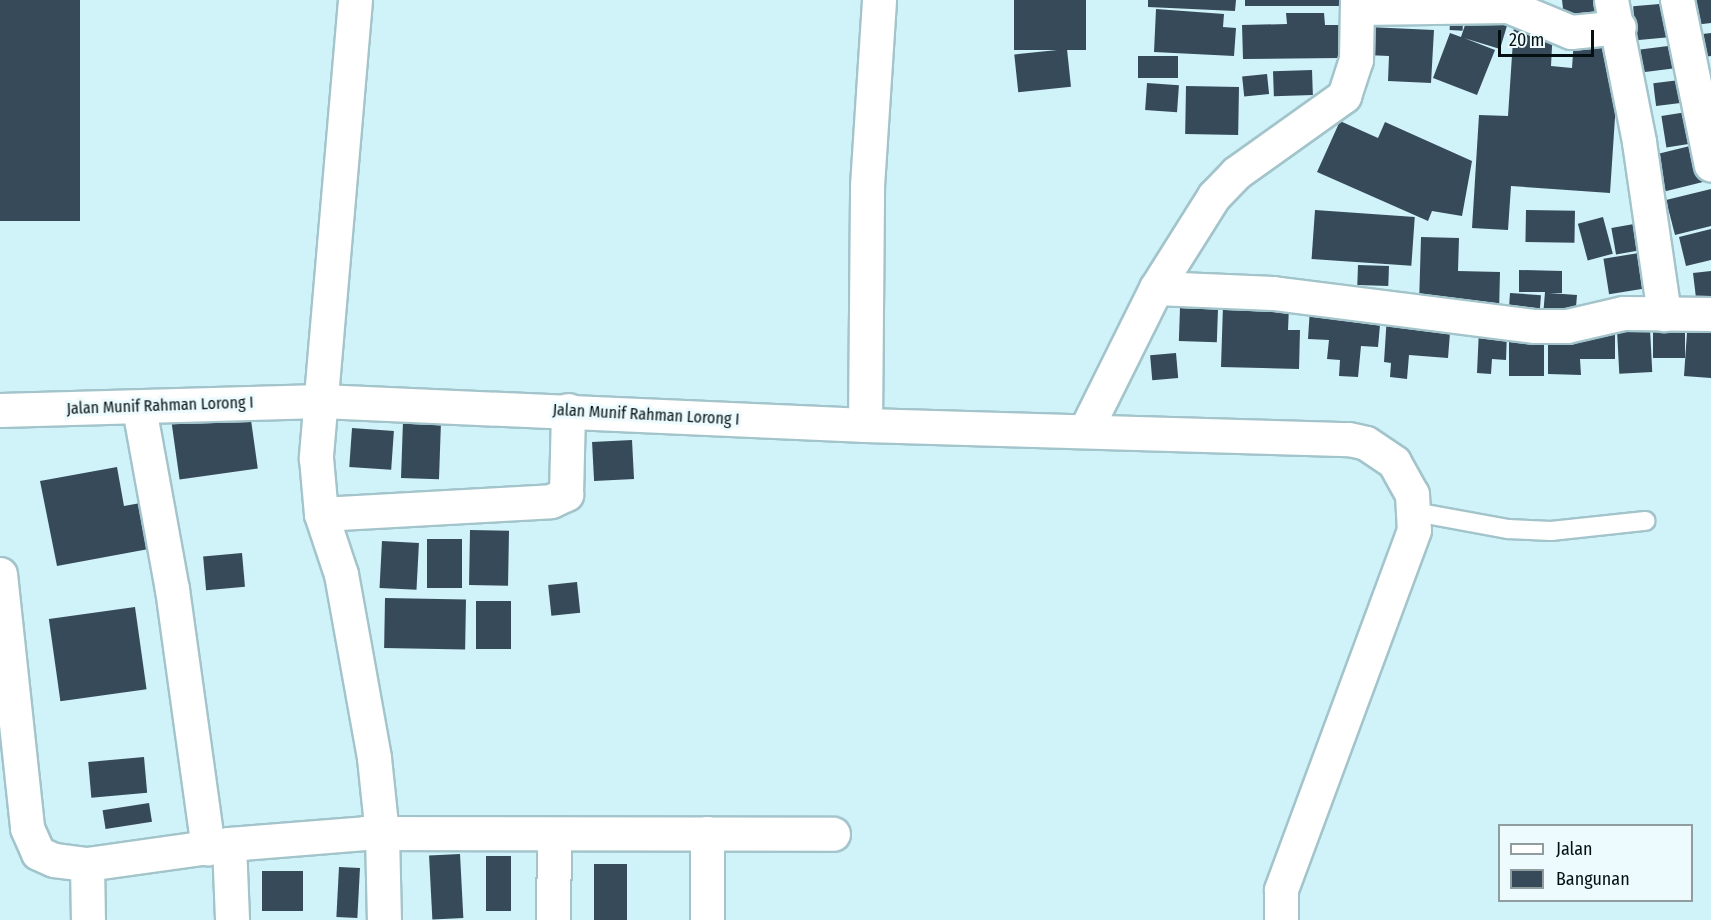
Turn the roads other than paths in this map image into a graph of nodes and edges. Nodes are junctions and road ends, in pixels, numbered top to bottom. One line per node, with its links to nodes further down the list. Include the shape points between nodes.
1 (355, 0): 10 (street)
2 (879, 0): 14 (street, via 867,186)
3 (1677, 0): 6 (street)
4 (1357, 4): 5 (street, via 1508,6 1571,32); 7 (street, via 1356,60 1344,96 1236,173 1214,196)
5 (1615, 14): 8 (street)
6 (1711, 165)
7 (1156, 288): 8 (street, via 1273,293 1535,326 1568,326 1623,314); 15 (street)
8 (1664, 314): 9 (street)
9 (1711, 314)
10 (321, 401): 11 (street, Jalan Munif Rahman Lorong I); 13 (street, Jalan Munif Rahman Lorong I); 17 (street, via 316,458)
11 (139, 408): 12 (street, Jalan Munif Rahman Lorong I); 24 (street)
12 (0, 410)
13 (568, 410): 14 (street, Jalan Munif Rahman Lorong I); 17 (street, via 566,494 551,501)
14 (866, 425): 15 (street, Jalan Munif Rahman Lorong I)
15 (1086, 429): 16 (street, Jalan Munif Rahman Lorong I, via 1349,439 1366,443 1400,470)
16 (1416, 512): 18 (lane, via 1509,529 1551,531); 31 (street, via 1414,530 1281,890)
17 (321, 514): 21 (street, via 340,574 374,758)
18 (1645, 521)
19 (1, 595): 25 (street, via 27,828 38,853 54,860)
20 (707, 833): 22 (street); 23 (street); 30 (street)
21 (382, 834): 22 (street); 24 (street); 28 (street)
22 (554, 834): 29 (street)
23 (833, 834)
24 (219, 846): 25 (street); 27 (street)
25 (87, 864): 26 (street)
26 (88, 920)
27 (232, 920)
28 (384, 920)
29 (553, 920)
30 (707, 920)
31 (1281, 920)

